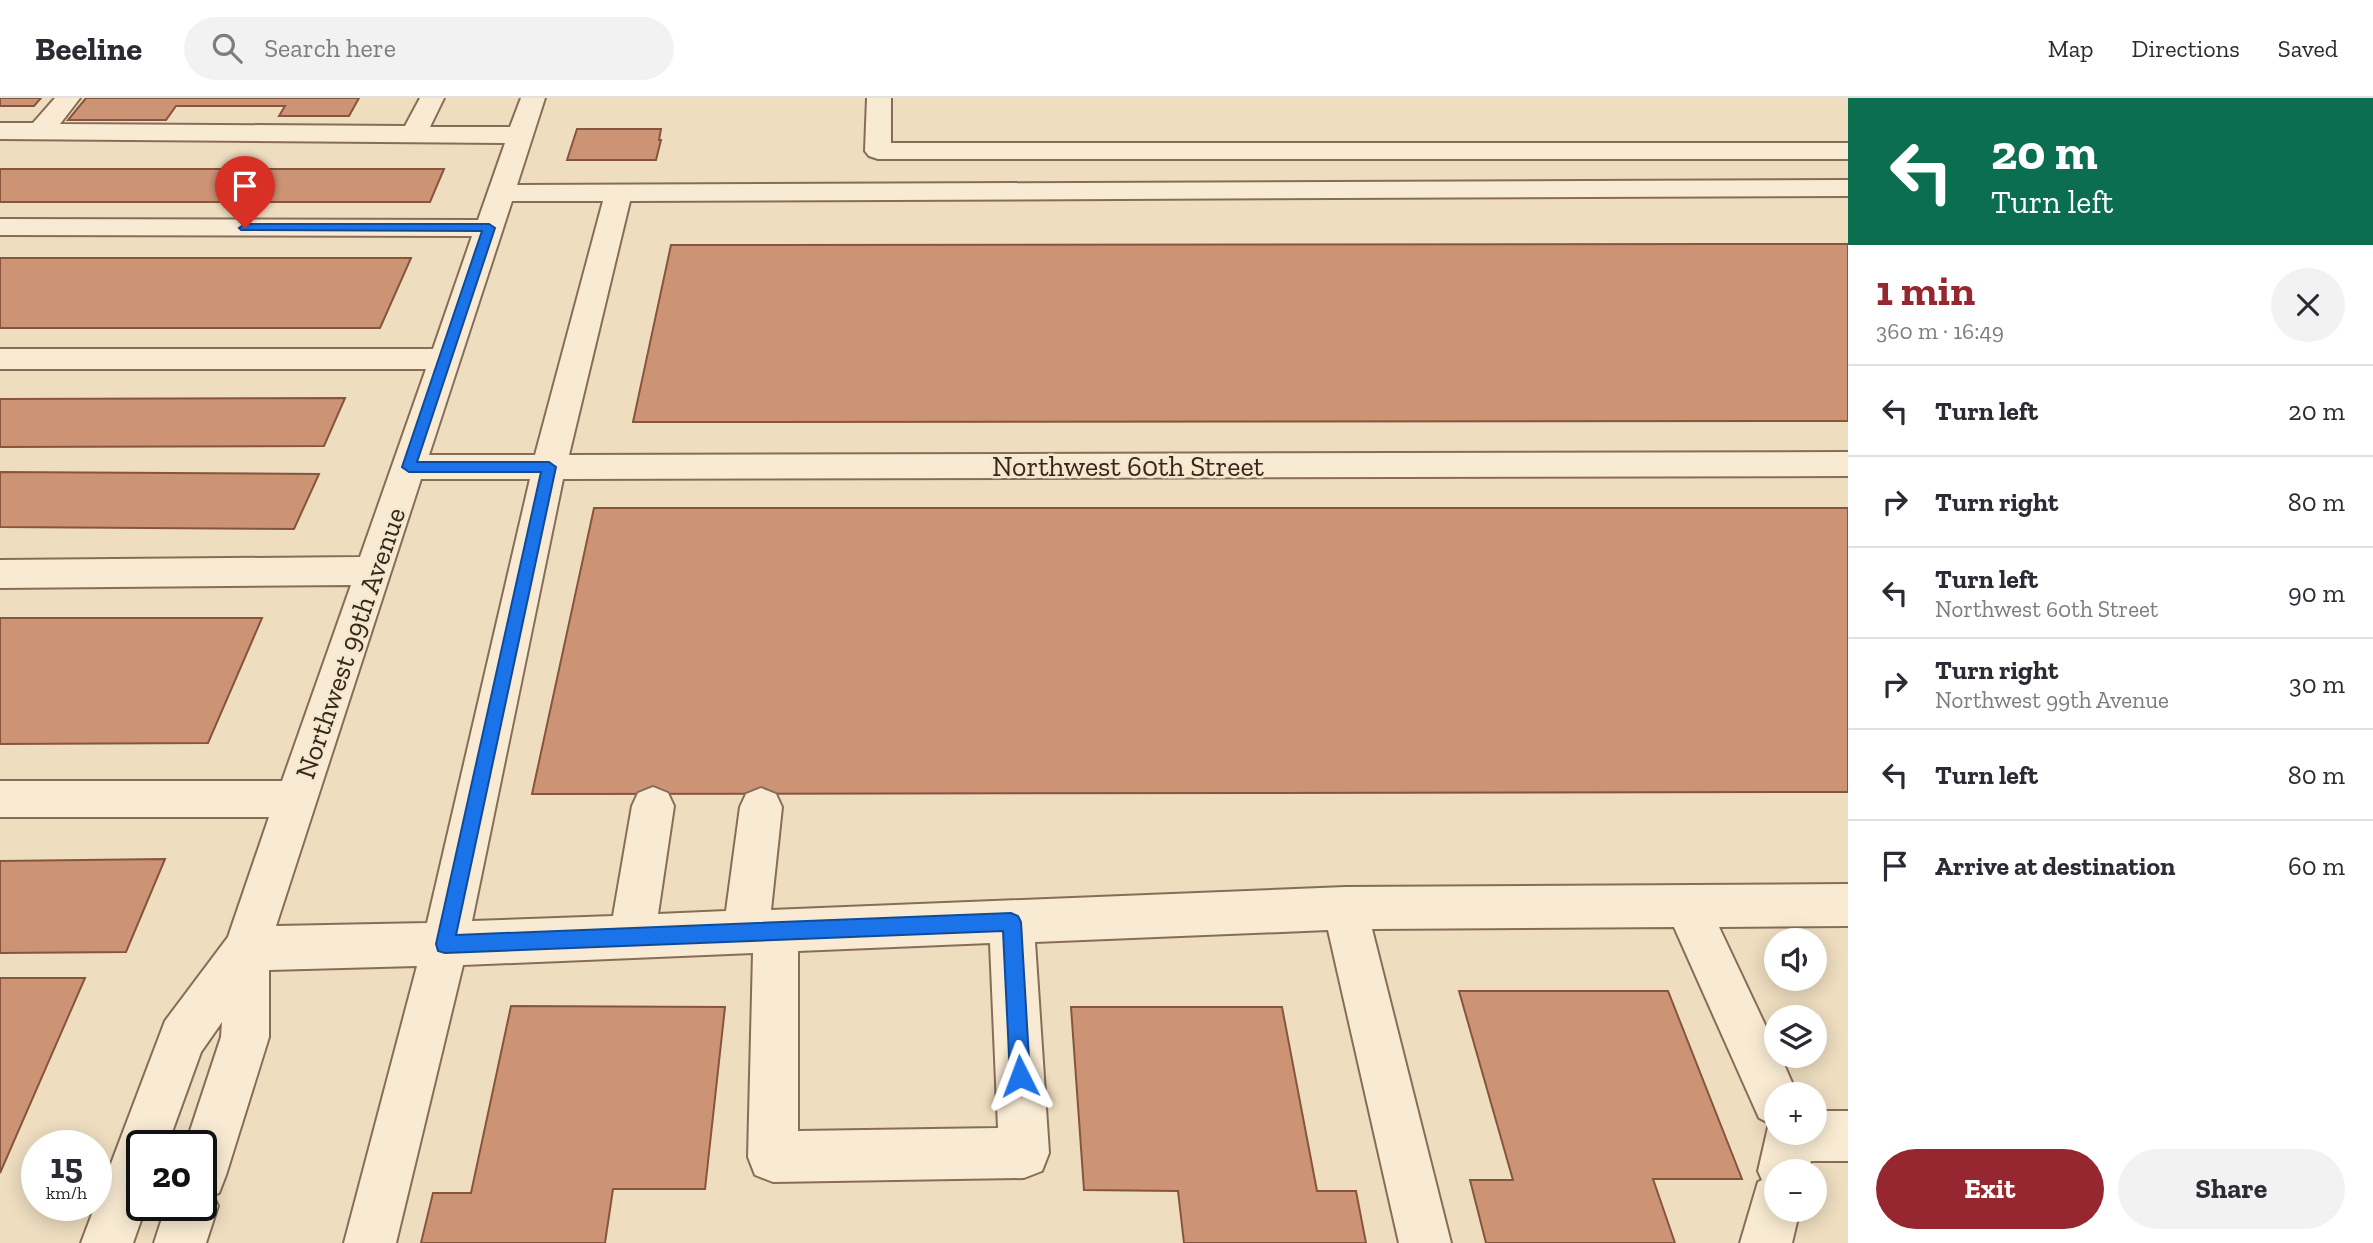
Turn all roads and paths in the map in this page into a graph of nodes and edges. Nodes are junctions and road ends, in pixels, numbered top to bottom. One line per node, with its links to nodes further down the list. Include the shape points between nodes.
1 (68, 98): 6 (street)
2 (432, 98): 7 (street)
3 (533, 98): 8 (street, Northwest 99th Avenue)
4 (878, 98): 9 (street, via 878,151)
5 (0, 131): 6 (street)
6 (40, 131): 7 (street)
7 (415, 132): 8 (street)
8 (520, 135): 11 (street, Northwest 99th Avenue)
9 (1848, 151)
10 (1848, 188): 12 (street)
11 (501, 193): 12 (street); 14 (street, Northwest 99th Avenue)
12 (618, 193): 19 (street)
13 (0, 227): 14 (street)
14 (489, 228): 16 (street, Northwest 99th Avenue)
15 (0, 359): 16 (street)
16 (445, 359): 18 (street, Northwest 99th Avenue)
17 (1848, 464): 19 (street, Northwest 60th Street)
18 (409, 467): 19 (street, Northwest 60th Street); 20 (street, Northwest 99th Avenue)
19 (549, 467): 32 (street)
20 (374, 571): 21 (street); 23 (street, Northwest 99th Avenue)
21 (0, 574)
22 (0, 799): 23 (street)
23 (297, 799): 33 (street, Northwest 99th Avenue)
24 (653, 806): 31 (street)
25 (761, 807): 30 (street)
26 (1848, 905): 27 (street)
27 (1687, 906): 28 (street); 34 (street)
28 (1345, 908): 29 (street); 45 (street)
29 (1011, 922): 30 (street); 30 (street, via 1024,1153 773,1157)
30 (761, 932): 31 (street)
31 (632, 937): 32 (street)
32 (445, 944): 33 (street); 44 (street)
33 (246, 949): 35 (street, Northwest 99th Avenue, via 182,1038); 36 (street, Northwest 99th Avenue, via 245,1037)
34 (1764, 1084)
35 (148, 1130)
36 (215, 1130)
37 (1827, 1136): 38 (street)
38 (1848, 1136)
39 (126, 1191): 42 (street, Northwest 99th Avenue)
40 (187, 1221): 43 (street)
41 (1771, 1222): 46 (street)
42 (107, 1243)
43 (180, 1243)
44 (370, 1243)
45 (1424, 1243)
46 (1766, 1243)

